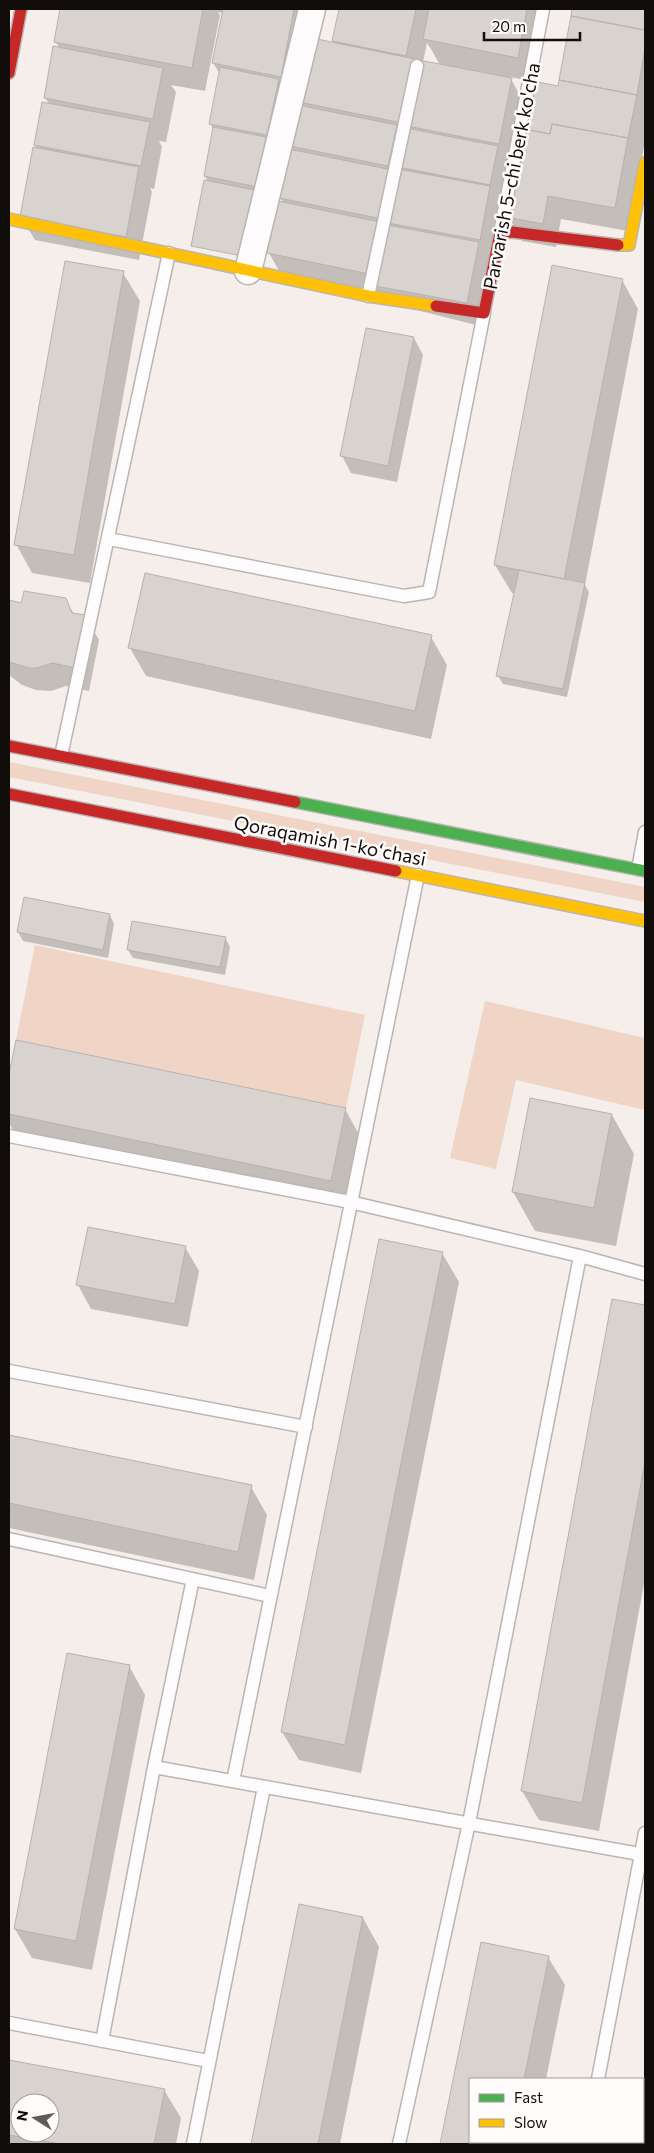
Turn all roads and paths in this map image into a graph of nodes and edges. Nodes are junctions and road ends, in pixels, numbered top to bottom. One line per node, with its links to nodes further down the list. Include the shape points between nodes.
1 (312, 9): 11 (street)
2 (543, 9): 8 (lane, Parvarish 5-chi berk ko'cha)
3 (16, 16): 5 (main road)
4 (417, 66): 12 (lane)
5 (9, 73)
6 (645, 163): 9 (main road)
7 (9, 219): 10 (main road)
8 (500, 233): 9 (main road); 13 (main road, Parvarish 5-chi berk ko'cha)
9 (637, 247)
10 (169, 253): 11 (main road); 14 (lane)
11 (248, 272): 12 (main road)
12 (368, 296): 13 (main road)
13 (484, 313): 14 (lane, via 429,592 404,596)
14 (109, 539): 16 (lane)
15 (9, 746): 16 (main road, Qoraqamish 1-koʻchasi)
16 (61, 756): 19 (main road, Qoraqamish 1-koʻchasi)
17 (9, 794): 20 (main road, Qoraqamish 1-koʻchasi)
18 (645, 832): 19 (lane)
19 (642, 870)
20 (418, 875): 21 (main road, Qoraqamish 1-koʻchasi); 23 (lane)
21 (645, 921)
22 (9, 1136): 23 (lane)
23 (350, 1202): 24 (lane); 27 (lane)
24 (580, 1256): 25 (lane); 34 (lane)
25 (645, 1274)
26 (9, 1371): 27 (lane)
27 (306, 1427): 30 (lane)
28 (9, 1539): 29 (lane)
29 (193, 1579): 30 (lane); 31 (lane)
30 (270, 1596): 32 (lane)
31 (154, 1767): 32 (lane); 38 (lane)
32 (233, 1781): 33 (lane)
33 (264, 1787): 34 (lane); 39 (lane)
34 (469, 1823): 36 (lane); 42 (lane)
35 (645, 1834): 36 (lane)
36 (643, 1855): 40 (lane)
37 (9, 2023): 38 (lane)
38 (102, 2041): 39 (lane)
39 (208, 2061): 41 (lane)
40 (598, 2078)
41 (193, 2144)
42 (399, 2144)

